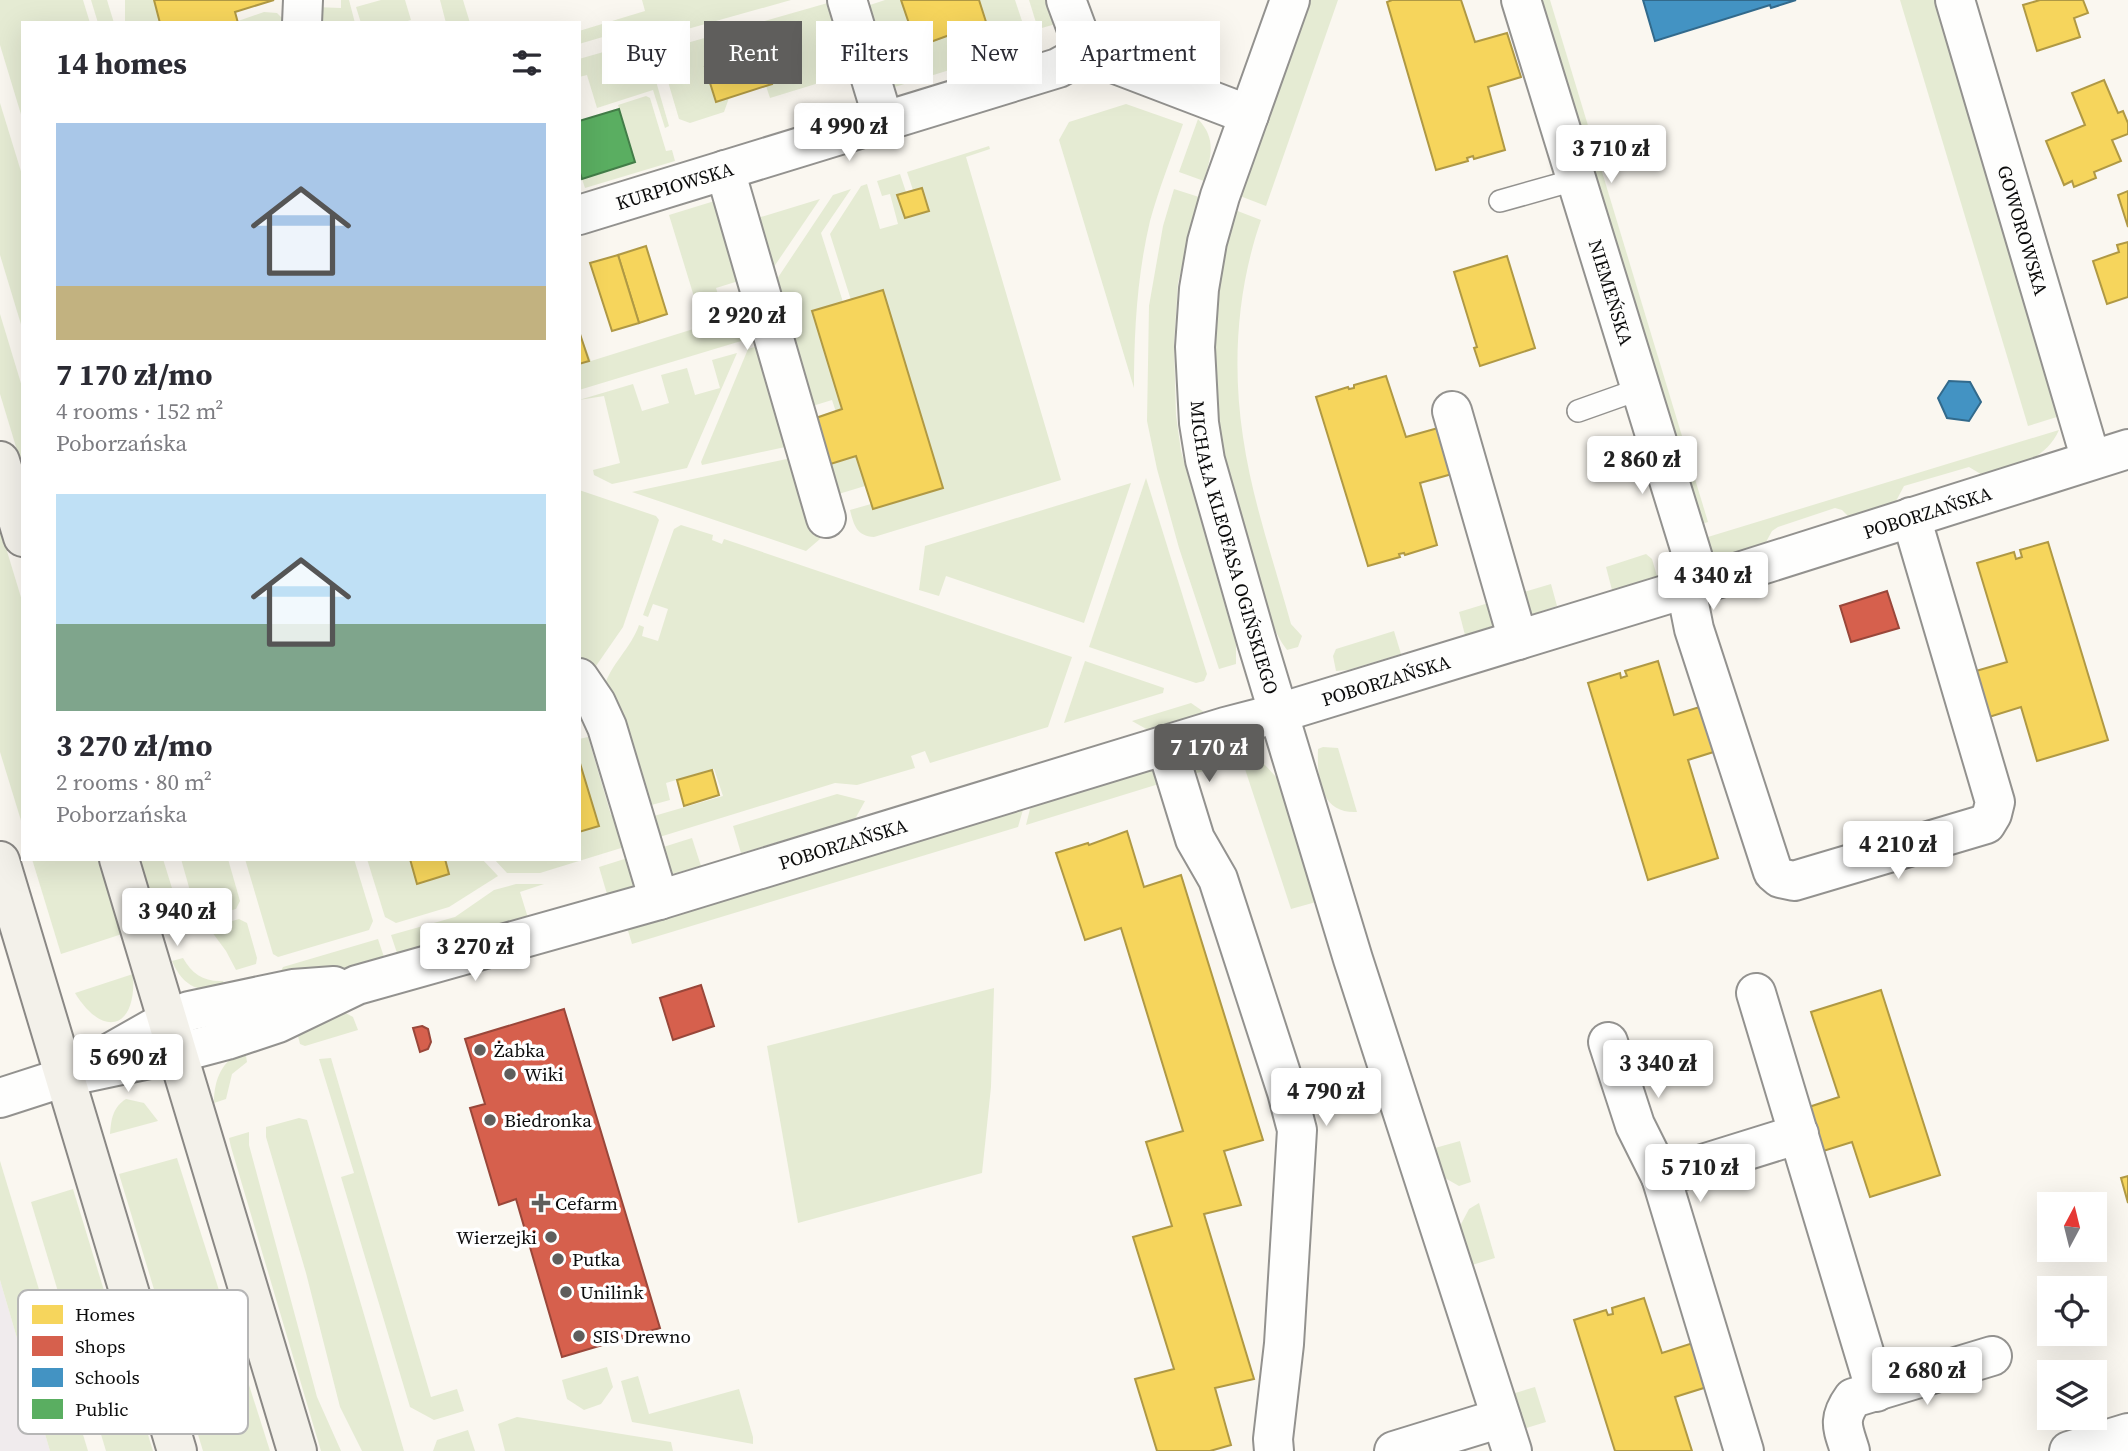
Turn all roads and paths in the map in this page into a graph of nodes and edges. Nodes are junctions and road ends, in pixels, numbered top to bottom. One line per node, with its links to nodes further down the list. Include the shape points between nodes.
1 (303, 0): 7 (street)
2 (847, 0): 12 (street)
3 (1066, 0): 8 (street)
4 (1290, 0): 11 (street, MICHAŁA KLEOFASA OGIŃSKIEGO)
5 (1521, 0): 14 (street, NIEMEŃSKA)
6 (1955, 0): 21 (street, GOWOROWSKA)
7 (302, 21)
8 (1073, 21)
9 (1056, 69): 12 (street, KURPIOWSKA)
10 (1166, 84): 11 (street)
11 (1249, 115): 29 (street, MICHAŁA KLEOFASA OGIŃSKIEGO, via 1207,242 1199,289 1196,388 1205,460)
12 (884, 122): 13 (street, KURPIOWSKA)
13 (725, 170): 16 (street, KURPIOWSKA); 24 (street)
14 (1578, 179): 15 (lane); 17 (street, NIEMEŃSKA)
15 (1500, 201)
16 (581, 214)
17 (1640, 389): 19 (lane); 26 (street, NIEMEŃSKA)
18 (1452, 411): 27 (street)
19 (1578, 411)
20 (2128, 449): 21 (street, POBORZAŃSKA)
21 (2091, 460): 23 (street, POBORZAŃSKA)
22 (0, 461): 25 (main road)
23 (1912, 517): 26 (street, POBORZAŃSKA); 26 (street, NIEMEŃSKA, via 1995,802 1986,824 1794,881 1780,878 1773,872 1694,629)
24 (826, 518)
25 (21, 530)
26 (1694, 587): 27 (street, POBORZAŃSKA)
27 (1518, 640): 29 (street, POBORZAŃSKA)
28 (581, 681): 33 (street, via 607,727)
29 (1279, 713): 30 (street, POBORZAŃSKA); 46 (street, MICHAŁA KLEOFASA OGIŃSKIEGO)
30 (1166, 746): 33 (street, POBORZAŃSKA); 49 (street, via 1195,839 1218,879 1297,1130)
31 (0, 861): 37 (main road)
32 (120, 861): 35 (main road)
33 (659, 900): 35 (street, POBORZAŃSKA, via 358,985 278,1023)
34 (1756, 993): 39 (street)
35 (173, 1037): 37 (street, POBORZAŃSKA); 48 (main road)
36 (1608, 1042): 40 (street, via 1635,1125)
37 (65, 1077): 38 (street, POBORZAŃSKA); 41 (main road)
38 (0, 1098)
39 (1799, 1134): 40 (street); 43 (street)
40 (1661, 1177): 51 (street)
41 (129, 1290)
42 (1992, 1356): 43 (street)
43 (1876, 1392): 52 (street, via 1853,1398 1844,1411 1842,1422)
44 (2128, 1433): 53 (street)
45 (172, 1434): 47 (main road)
46 (1506, 1434): 50 (street)
47 (177, 1451)
48 (297, 1451)
49 (1274, 1451)
50 (1395, 1451)
51 (1744, 1451)
52 (1850, 1451)
53 (2069, 1451)

